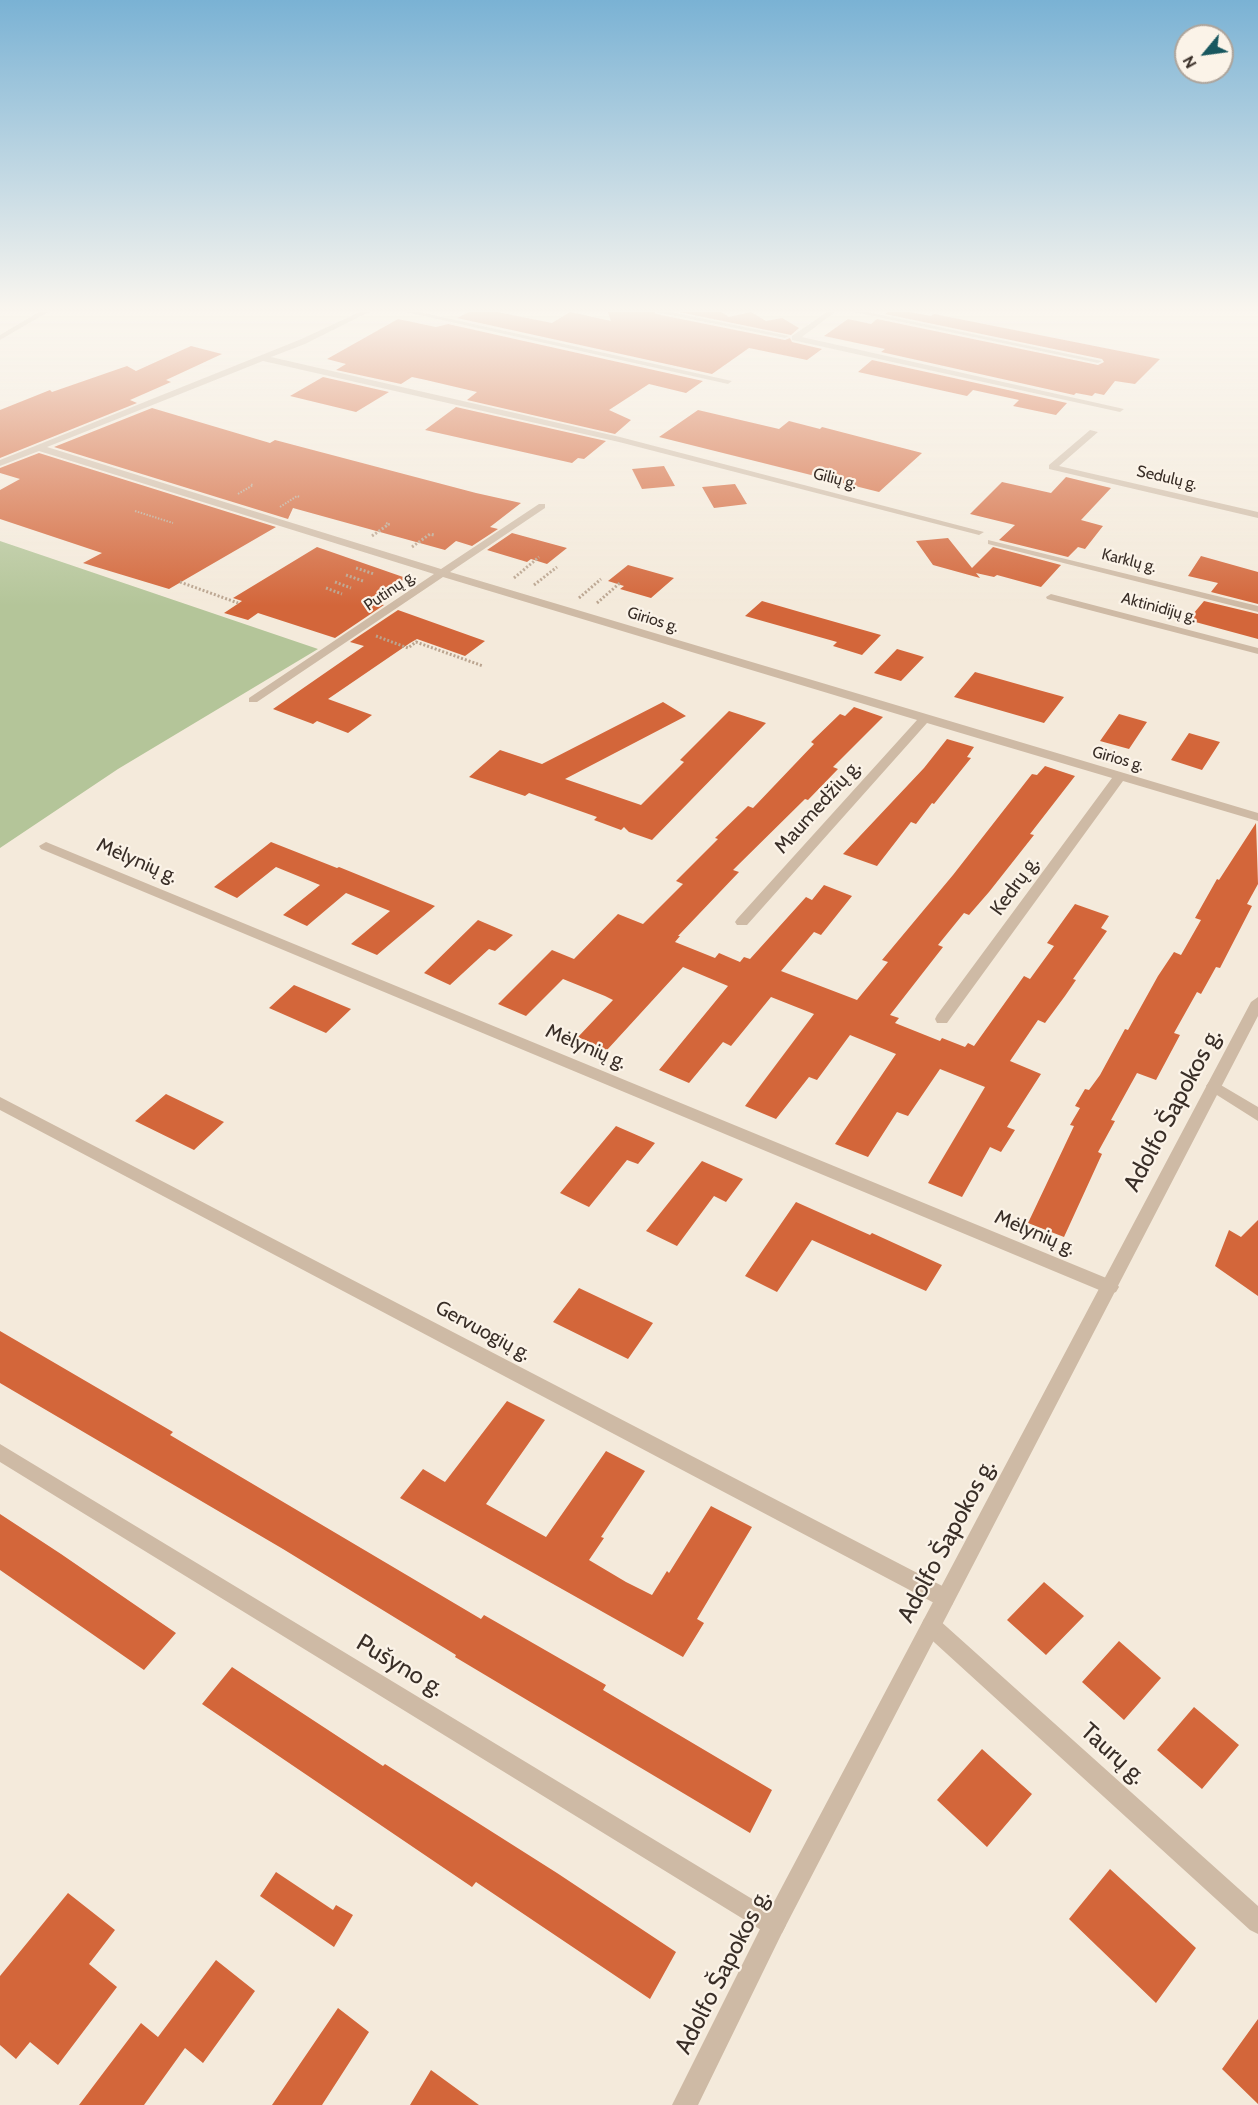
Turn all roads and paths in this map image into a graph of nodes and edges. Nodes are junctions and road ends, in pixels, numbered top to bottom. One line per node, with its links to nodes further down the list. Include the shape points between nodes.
1 (133, 410): 4 (street)
2 (490, 410): 10 (street, Gilių g.)
3 (1093, 432): 8 (street, Sedulų g., via 1052,467)
4 (40, 448): 5 (street); 16 (street, Girios g.)
5 (0, 463)
6 (542, 506): 16 (street, Putinų g.)
7 (135, 511): 9 (path)
8 (1258, 515)
9 (173, 523)
10 (980, 532)
11 (992, 542): 30 (street, Karklų g.)
12 (539, 557): 25 (path)
13 (557, 567): 27 (path)
14 (356, 568): 15 (path)
15 (374, 574)
16 (443, 574): 25 (street, Girios g.); 33 (street, Putinų g.)
17 (346, 575): 19 (path)
18 (601, 579): 31 (path)
19 (363, 580)
20 (180, 582): 29 (path)
21 (335, 582): 24 (path)
22 (621, 582): 32 (path)
23 (326, 588): 26 (path)
24 (351, 588)
25 (498, 590): 27 (street, Girios g.)
26 (342, 594)
27 (520, 597): 31 (street, Girios g.)
28 (1051, 597): 34 (street, Aktinidijų g.)
29 (238, 603)
30 (1258, 609)
31 (564, 611): 32 (street, Girios g.)
32 (582, 616): 37 (street, Girios g.)
33 (358, 630): 35 (path, via 408,648 416,642); 36 (street, Putinų g.)
34 (1258, 651)
35 (483, 666)
36 (253, 700)
37 (924, 719): 38 (street, Girios g.); 41 (street, Maumedžių g.)
38 (1120, 776): 39 (street, Girios g.); 43 (street, Kedrų g.)
39 (1258, 817)
40 (46, 846): 47 (street, Mėlynių g.)
41 (742, 922)
42 (1258, 1002): 44 (street, Adolfo Šapokos g.)
43 (942, 1019)
44 (1214, 1086): 46 (street); 47 (street, Adolfo Šapokos g.)
45 (0, 1103): 49 (street, Gervuogių g.)
46 (1258, 1115)
47 (1110, 1287): 49 (street, Adolfo Šapokos g.)
48 (0, 1452): 52 (street, Pušyno g.)
49 (945, 1598): 50 (street, Adolfo Šapokos g.)
50 (931, 1626): 51 (street, Taurų g.); 52 (street, Adolfo Šapokos g.)
51 (1258, 1922)
52 (774, 1925): 53 (street, Adolfo Šapokos g.)
53 (685, 2105)

